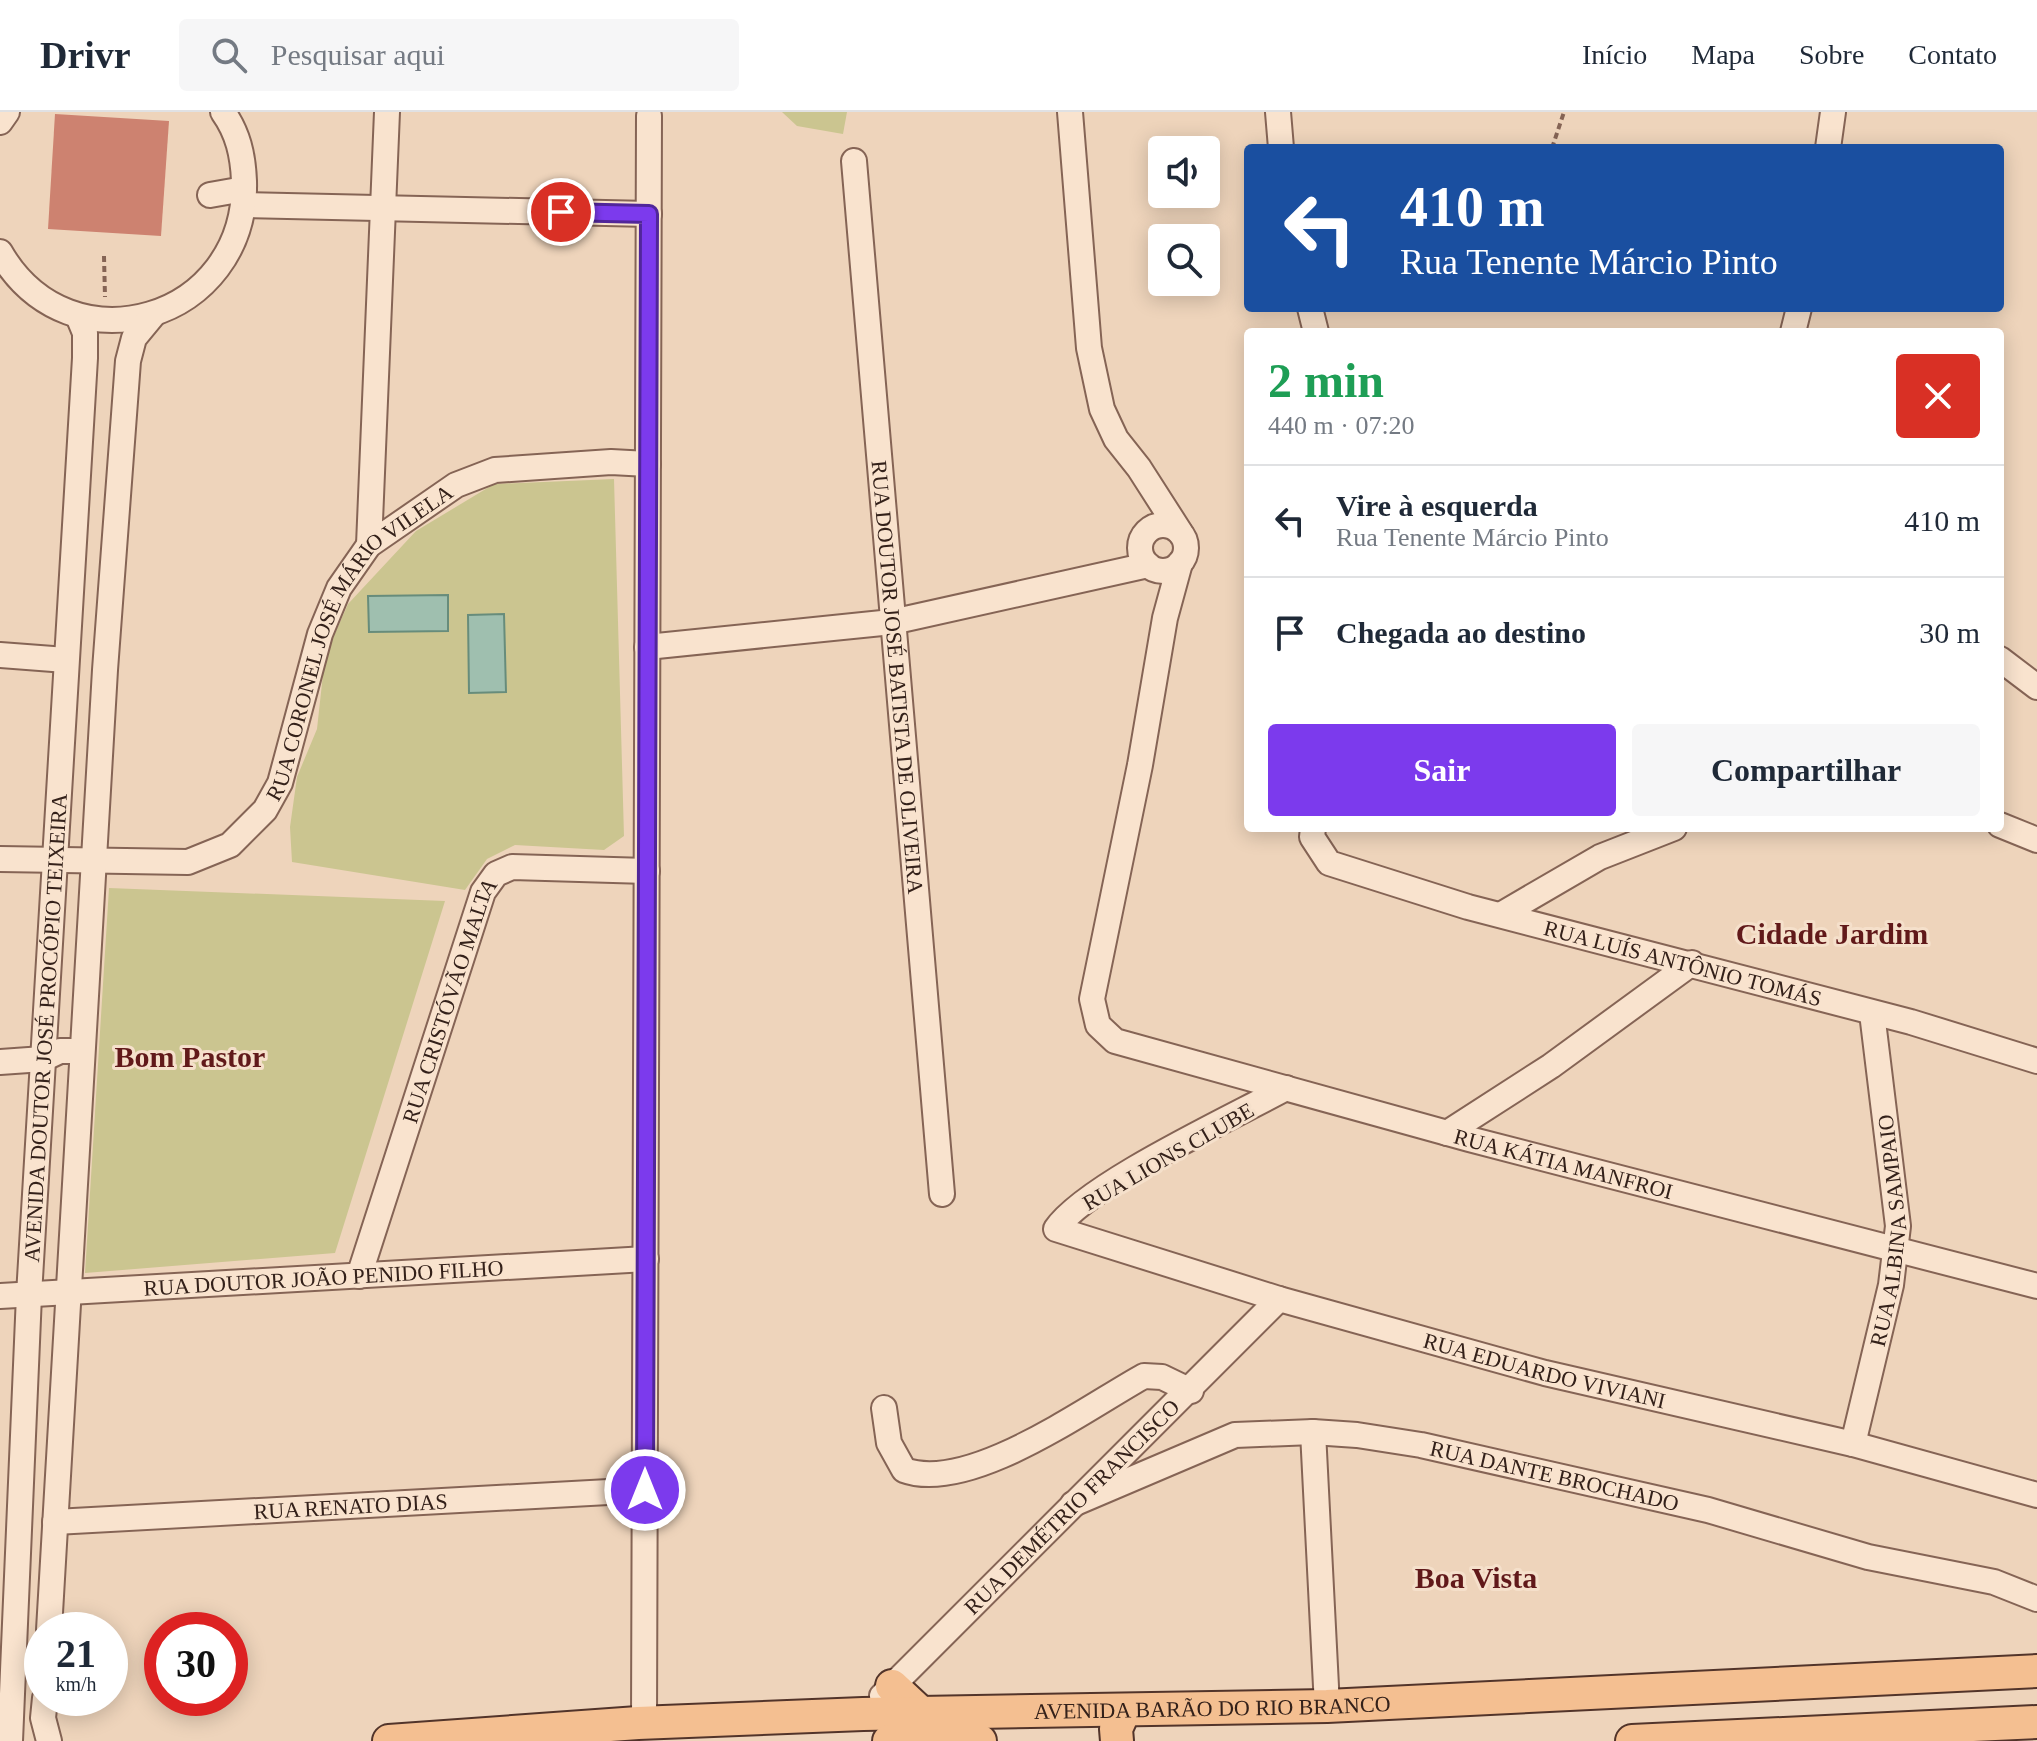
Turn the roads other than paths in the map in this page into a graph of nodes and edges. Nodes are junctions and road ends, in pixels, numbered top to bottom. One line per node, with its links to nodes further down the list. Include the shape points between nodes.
1 (7, 112): 8 (street)
2 (223, 112): 13 (street, via 239,141)
3 (387, 112): 14 (street)
4 (1070, 112): 20 (street, via 1089,348 1102,409 1116,439)
5 (1278, 112): 9 (street)
6 (1833, 112): 10 (street)
7 (649, 116): 15 (street)
8 (0, 122)
9 (1281, 144)
10 (1829, 144)
11 (854, 161): 27 (street, RUA DOUTOR JOSÉ BATISTA DE OLIVEIRA)
12 (210, 195): 13 (street)
13 (244, 197): 14 (street); 17 (street, via 234,241 215,273 187,299)
14 (384, 208): 15 (street); 25 (street)
15 (649, 214): 19 (street)
16 (0, 252): 18 (street, via 11,271 41,299)
17 (153, 315): 18 (street); 22 (street, AVENIDA DOUTOR JOSÉ PROCÓPIO TEIXEIRA, via 134,338 128,361)
18 (78, 316): 21 (street, AVENIDA DOUTOR JOSÉ PROCÓPIO TEIXEIRA, via 85,333 85,358)
19 (648, 464): 25 (street, RUA CORONEL JOSÉ MÁRIO VILELA, via 495,470 456,485); 28 (street)
20 (1150, 484): 23 (street); 24 (street)
21 (75, 505): 22 (street); 30 (street, AVENIDA DOUTOR JOSÉ PROCÓPIO TEIXEIRA)
22 (117, 508): 39 (street, AVENIDA DOUTOR JOSÉ PROCÓPIO TEIXEIRA)
23 (1149, 530): 24 (street, via 1161,525); 26 (street, via 1140,546)
24 (1180, 532): 26 (street, via 1186,551)
25 (369, 545): 39 (street, RUA CORONEL JOSÉ MÁRIO VILELA, via 339,588 320,634 292,749 265,810 230,845 188,862)
26 (1163, 567): 27 (street); 48 (street, RUA KÁTIA MANFROI, via 1165,618 1092,999 1098,1025 1115,1041)
27 (892, 622): 28 (street); 50 (street, RUA DOUTOR JOSÉ BATISTA DE OLIVEIRA)
28 (647, 647): 40 (street)
29 (0, 655): 30 (street)
30 (66, 660): 38 (street, AVENIDA DOUTOR JOSÉ PROCÓPIO TEIXEIRA)
31 (2004, 662): 32 (street)
32 (2037, 687)
33 (2004, 827): 36 (street)
34 (1313, 832): 41 (street, RUA LUÍS ANTÔNIO TOMÁS, via 1329,863)
35 (1664, 832): 41 (street, via 1600,857)
36 (2037, 840)
37 (0, 859): 38 (street, RUA CORONEL JOSÉ MÁRIO VILELA)
38 (54, 861): 39 (street, RUA CORONEL JOSÉ MÁRIO VILELA); 44 (street, AVENIDA DOUTOR JOSÉ PROCÓPIO TEIXEIRA)
39 (94, 861): 45 (street, AVENIDA DOUTOR JOSÉ PROCÓPIO TEIXEIRA)
40 (647, 871): 53 (street); 54 (street, RUA CRISTÓVÃO MALTA, via 512,867 496,874 483,892)
41 (1502, 914): 42 (street, RUA LUÍS ANTÔNIO TOMÁS)
42 (1692, 963): 43 (street, RUA LUÍS ANTÔNIO TOMÁS); 49 (street, via 1551,1066)
43 (1872, 1013): 46 (street, RUA LUÍS ANTÔNIO TOMÁS); 52 (street, RUA ALBINA SAMPAIO, via 1898,1226)
44 (43, 1059): 45 (street, via 59,1070); 47 (street); 57 (street, AVENIDA DOUTOR JOSÉ PROCÓPIO TEIXEIRA)
45 (81, 1061): 56 (street, AVENIDA DOUTOR JOSÉ PROCÓPIO TEIXEIRA)
46 (2037, 1061)
47 (0, 1062)
48 (1286, 1088): 49 (street, RUA KÁTIA MANFROI); 51 (street, RUA LIONS CLUBE, via 1110,1184)
49 (1447, 1133): 52 (street, RUA KÁTIA MANFROI)
50 (942, 1194)
51 (1056, 1229): 59 (street, RUA EDUARDO VIVIANI)
52 (1895, 1251): 55 (street, RUA KÁTIA MANFROI); 63 (street, RUA ALBINA SAMPAIO)
53 (646, 1259): 54 (street, RUA DOUTOR JOÃO PENIDO FILHO); 64 (street)
54 (359, 1276): 56 (street, RUA DOUTOR JOÃO PENIDO FILHO)
55 (2037, 1286)
56 (68, 1293): 57 (street, RUA DOUTOR JOÃO PENIDO FILHO); 68 (street, AVENIDA DOUTOR JOSÉ PROCÓPIO TEIXEIRA)
57 (29, 1295): 58 (street, RUA DOUTOR JOÃO PENIDO FILHO); 67 (street, AVENIDA DOUTOR JOSÉ PROCÓPIO TEIXEIRA)
58 (0, 1296)
59 (1279, 1299): 60 (street, RUA DEMÉTRIO FRANCISCO); 63 (street, RUA EDUARDO VIVIANI, via 1545,1373)
60 (1191, 1391): 61 (street, via 1162,1377 1144,1376 1032,1441 942,1476 904,1470 889,1443); 66 (street, RUA DEMÉTRIO FRANCISCO)
61 (884, 1408)
62 (1313, 1432): 66 (street, RUA DANTE BROCHADO, via 1235,1435); 69 (street, RUA DANTE BROCHADO, via 1421,1445 1708,1510 1868,1557 1994,1582); 74 (street)
63 (1853, 1444): 65 (street, RUA EDUARDO VIVIANI)
64 (645, 1490): 68 (street, RUA RENATO DIAS); 80 (street)
65 (2037, 1495)
66 (1073, 1504): 72 (street, RUA DEMÉTRIO FRANCISCO)
67 (10, 1522): 82 (street, AVENIDA DOUTOR JOSÉ PROCÓPIO TEIXEIRA)
68 (55, 1522): 70 (street, AVENIDA DOUTOR JOSÉ PROCÓPIO TEIXEIRA)
69 (2037, 1599)
70 (50, 1612)
71 (2037, 1671): 73 (main road, AVENIDA BARÃO DO RIO BRANCO)
72 (892, 1686): 75 (street, RUA DEMÉTRIO FRANCISCO); 76 (main road)
73 (1647, 1690): 74 (main road, AVENIDA BARÃO DO RIO BRANCO); 81 (main road, via 1656,1716)
74 (1327, 1706): 79 (main road, AVENIDA BARÃO DO RIO BRANCO)
75 (863, 1714): 76 (main road, AVENIDA BARÃO DO RIO BRANCO); 80 (main road, AVENIDA BARÃO DO RIO BRANCO); 85 (main road)
76 (922, 1714): 79 (main road, AVENIDA BARÃO DO RIO BRANCO)
77 (43, 1716): 83 (street)
78 (2037, 1722): 81 (main road)
79 (1120, 1726)
80 (641, 1734): 84 (main road, AVENIDA BARÃO DO RIO BRANCO)
81 (1644, 1740)
82 (10, 1741)
83 (49, 1741)
84 (389, 1741)
85 (812, 1741)
86 (889, 1741): 87 (main road)
87 (980, 1741)

